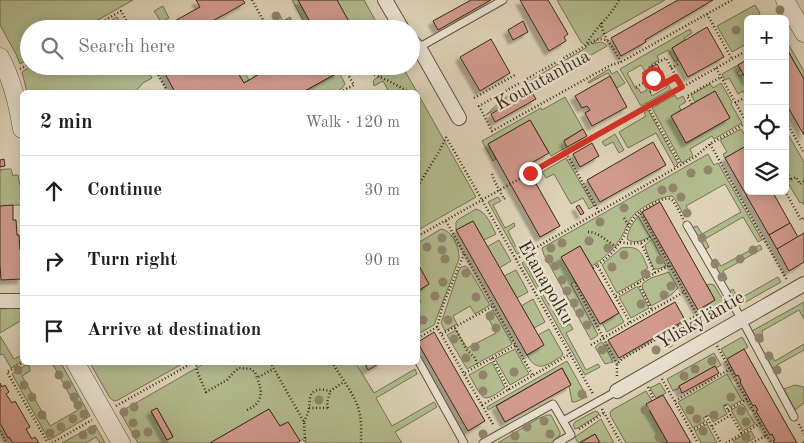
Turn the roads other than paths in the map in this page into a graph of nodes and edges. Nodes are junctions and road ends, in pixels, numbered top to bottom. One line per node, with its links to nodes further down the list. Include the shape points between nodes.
1 (385, 0): 4 (street)
2 (503, 0): 6 (lane)
3 (785, 0): 5 (street)
4 (397, 20)
5 (804, 33)
6 (420, 42)
7 (420, 50): 9 (street)
8 (0, 57): 10 (street, via 8,71)
9 (459, 118)
10 (20, 120)
11 (687, 225): 15 (lane)
12 (798, 287): 15 (street, Yliskyläntie)
13 (20, 301): 14 (street)
14 (0, 302)
15 (742, 320): 18 (street, Yliskyläntie, via 708,332); 19 (lane)
16 (420, 364): 22 (lane)
17 (77, 365): 21 (street)
18 (617, 390): 20 (lane)
19 (794, 417)
20 (563, 421): 23 (lane, via 553,404); 24 (lane, via 571,435)
21 (121, 443)
22 (464, 443)
23 (484, 443)
24 (556, 443)

